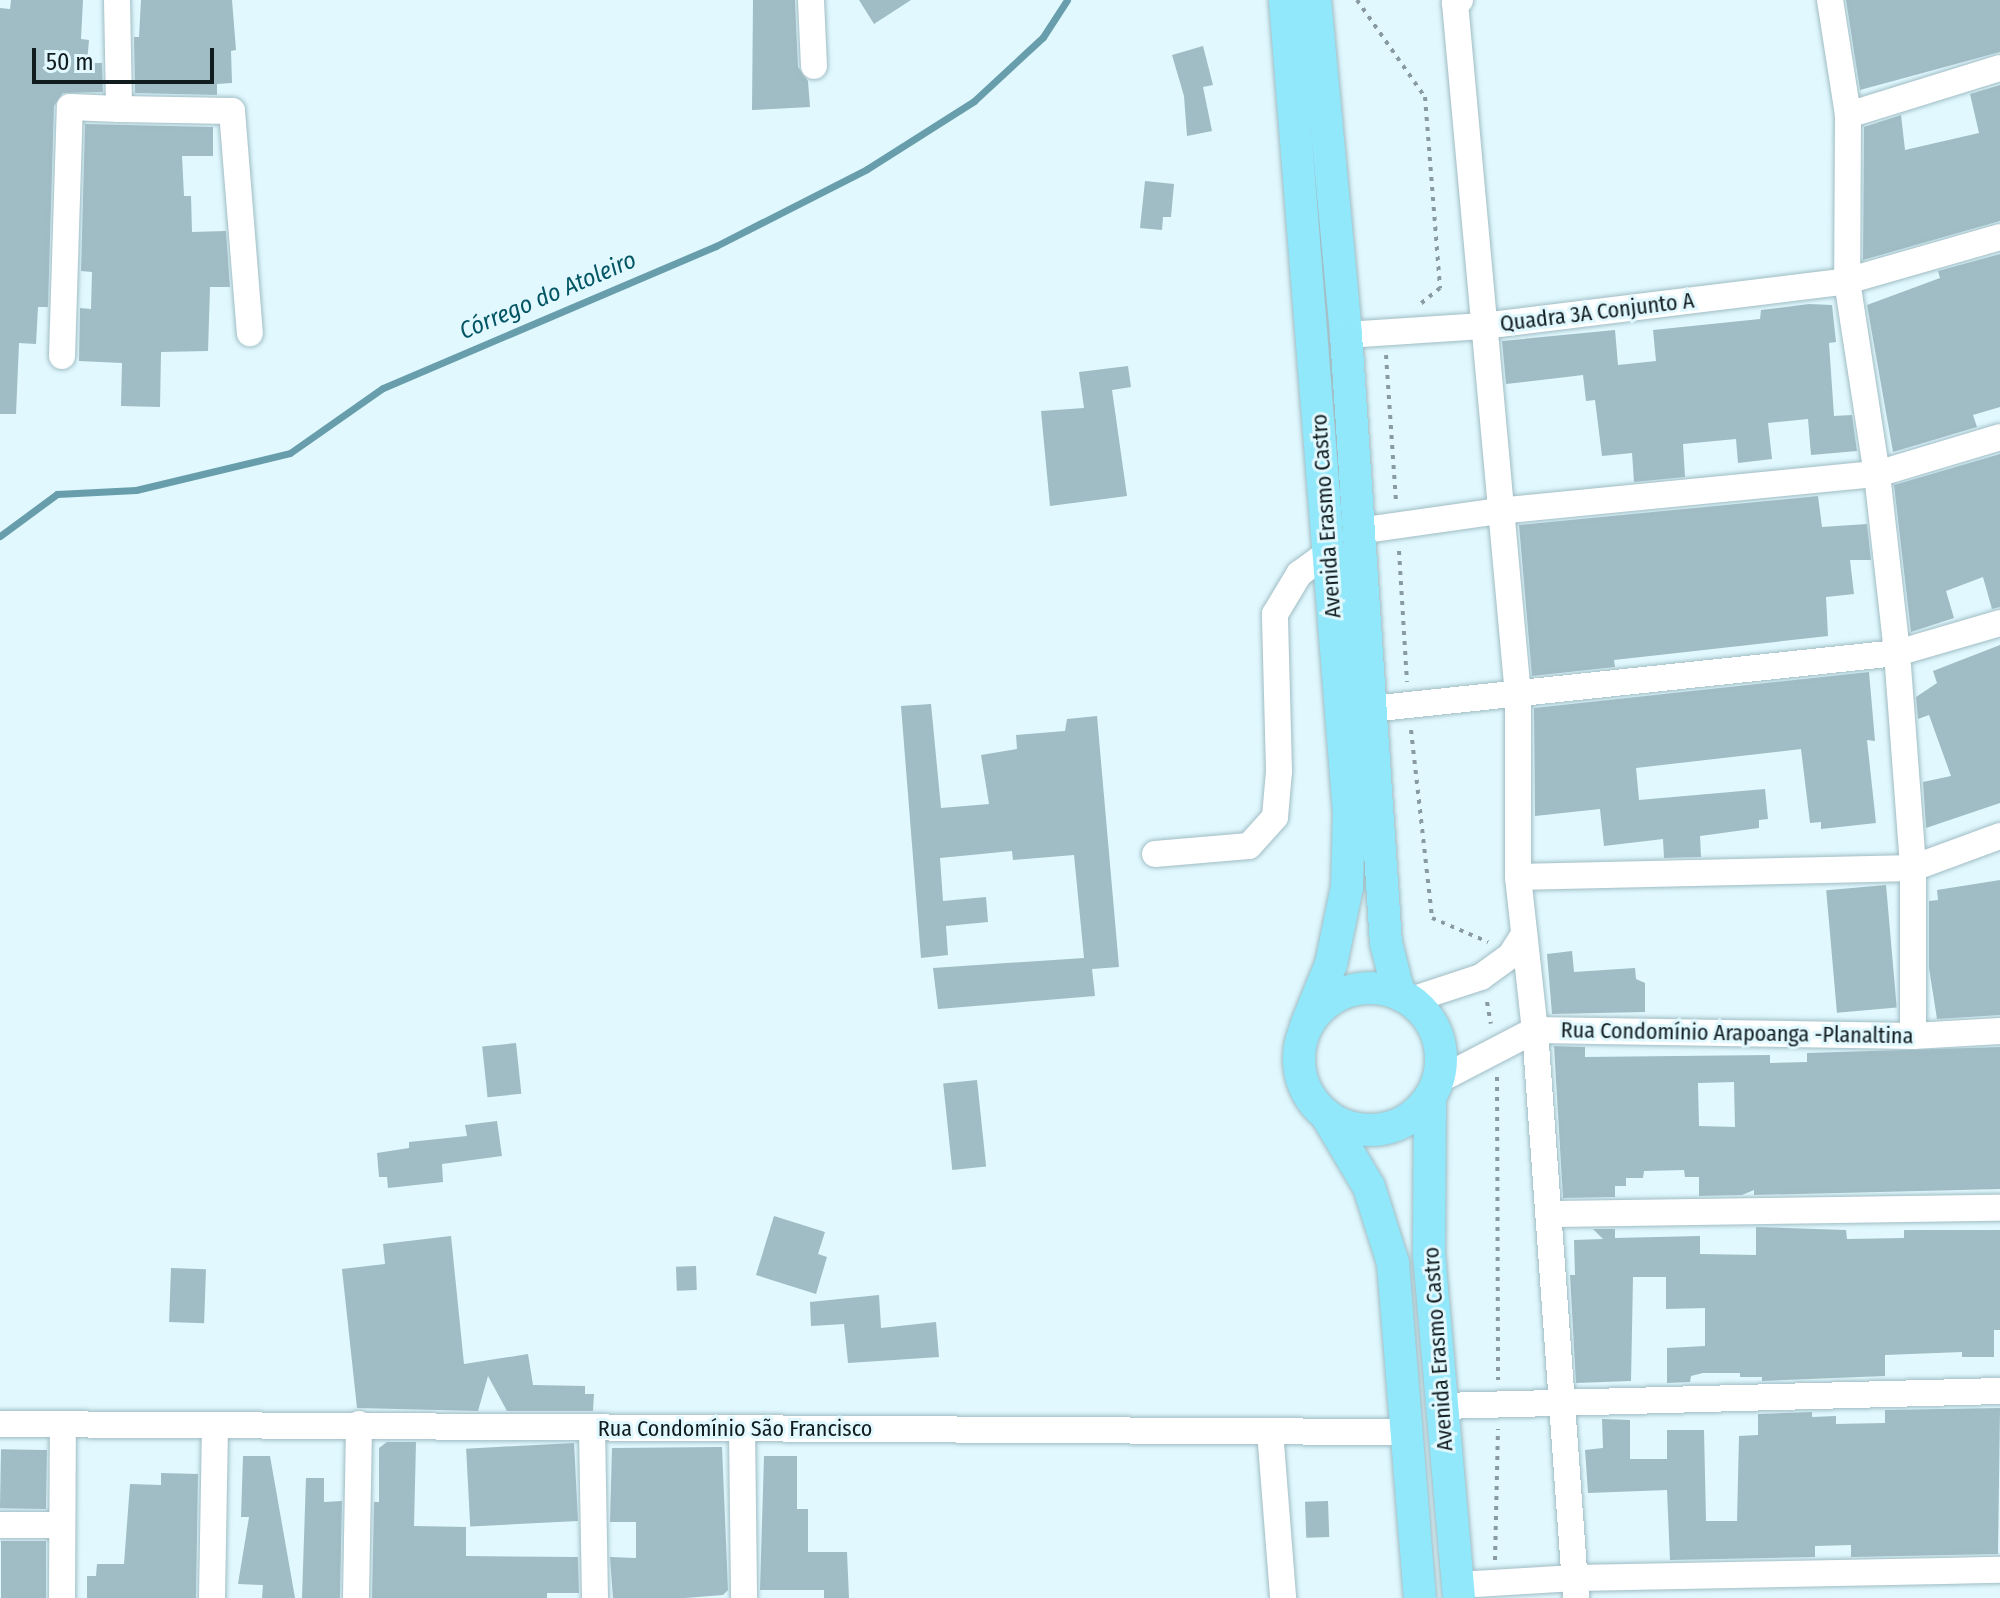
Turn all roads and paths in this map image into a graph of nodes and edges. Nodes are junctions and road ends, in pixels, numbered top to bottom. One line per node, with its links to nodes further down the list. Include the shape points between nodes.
1 (117, 0): 10 (street)
2 (811, 0): 8 (street)
3 (1285, 0): 25 (main road, Avenida Erasmo Castro)
4 (1315, 0): 18 (main road, Avenida Erasmo Castro)
5 (1357, 0): 14 (path, via 1425,97 1440,288)
6 (1460, 0): 15 (street, via 1455,3)
7 (1830, 0): 11 (street)
8 (814, 66)
9 (2000, 68): 11 (street)
10 (119, 109): 17 (street, via 232,111); 19 (street, via 70,107)
11 (1848, 115): 13 (street)
12 (2000, 237): 13 (street, Quadra 3A Conjunto A)
13 (1847, 281): 15 (street, Quadra 3A Conjunto A); 21 (street)
14 (1418, 305)
15 (1483, 326): 16 (street); 22 (street, Quadra 3A Conjunto A)
16 (1384, 332): 18 (street); 23 (path)
17 (250, 333)
18 (1346, 335): 24 (main road, Avenida Erasmo Castro)
19 (62, 356)
20 (2000, 437): 21 (street)
21 (1877, 474): 22 (street); 27 (street)
22 (1498, 511): 23 (street); 28 (street, Quadra 3A Conjunto A)
23 (1397, 524): 24 (street); 29 (path)
24 (1358, 531): 30 (main road, Avenida Erasmo Castro)
25 (1328, 553): 32 (street, via 1299,574 1275,614 1275,817 1249,846); 38 (main road, Avenida Erasmo Castro, via 1349,813 1347,887 1331,964)
26 (2000, 623): 27 (street)
27 (1897, 653): 28 (street); 33 (street)
28 (1518, 695): 29 (street); 34 (street, Quadra 3A Conjunto A)
29 (1409, 705): 30 (street); 36 (path, via 1432,918 1488,940)
30 (1371, 709): 37 (main road, Avenida Erasmo Castro, via 1386,943)
31 (2000, 836): 33 (street)
32 (1155, 854)
33 (1913, 868): 34 (street); 41 (street)
34 (1518, 877): 35 (street, Quadra 3A Conjunto A)
35 (1524, 934): 36 (street, via 1511,955); 39 (street, Quadra 3A Conjunto A)
36 (1481, 977): 37 (street); 42 (path)
37 (1405, 997): 38 (main road, via 1373,988 1346,992 1323,1005); 43 (main road, via 1438,1035)
38 (1306, 1026): 44 (main road, via 1298,1050 1300,1075 1309,1098)
39 (1535, 1030): 41 (street, Rua Condomínio Arapoanga -Planaltina); 42 (street, Rua Condomínio Arapoanga -Planaltina); 46 (street, Quadra 3A Conjunto A)
40 (2000, 1031): 41 (street, Rua Condomínio Arapoanga -Planaltina)
41 (1913, 1036)
42 (1497, 1051): 43 (street, Rua Condomínio Arapoanga -Planaltina); 48 (path)
43 (1435, 1089): 44 (main road, via 1415,1116 1371,1131); 50 (main road, Avenida Erasmo Castro, via 1429,1255)
44 (1327, 1116): 58 (main road, Avenida Erasmo Castro, via 1369,1187 1393,1263)
45 (2000, 1208): 46 (street)
46 (1549, 1214): 49 (street, Quadra 3A Conjunto A)
47 (2000, 1391): 49 (street)
48 (1498, 1404): 49 (street); 50 (street); 62 (path)
49 (1563, 1404): 63 (street, Quadra 3A Conjunto A)
50 (1442, 1406): 64 (main road, Avenida Erasmo Castro)
51 (0, 1424): 53 (street, Rua Condomínio São Francisco)
52 (359, 1424): 54 (street, Rua Condomínio São Francisco); 55 (street, Rua Condomínio São Francisco); 67 (street)
53 (63, 1425): 54 (street, Rua Condomínio São Francisco); 60 (street)
54 (215, 1426): 66 (street)
55 (592, 1428): 56 (street, Rua Condomínio São Francisco); 68 (street)
56 (742, 1429): 57 (street, Rua Condomínio São Francisco); 69 (street)
57 (1270, 1431): 58 (street, Rua Condomínio São Francisco); 70 (street)
58 (1406, 1432): 71 (main road, Avenida Erasmo Castro)
59 (0, 1525): 60 (street)
60 (62, 1525): 65 (street)
61 (2000, 1570): 63 (street)
62 (1495, 1581): 63 (street); 64 (street)
63 (1575, 1588)
64 (1459, 1592)
65 (62, 1598)
66 (212, 1598)
67 (356, 1598)
68 (595, 1598)
69 (744, 1598)
70 (1283, 1598)
71 (1420, 1598)

